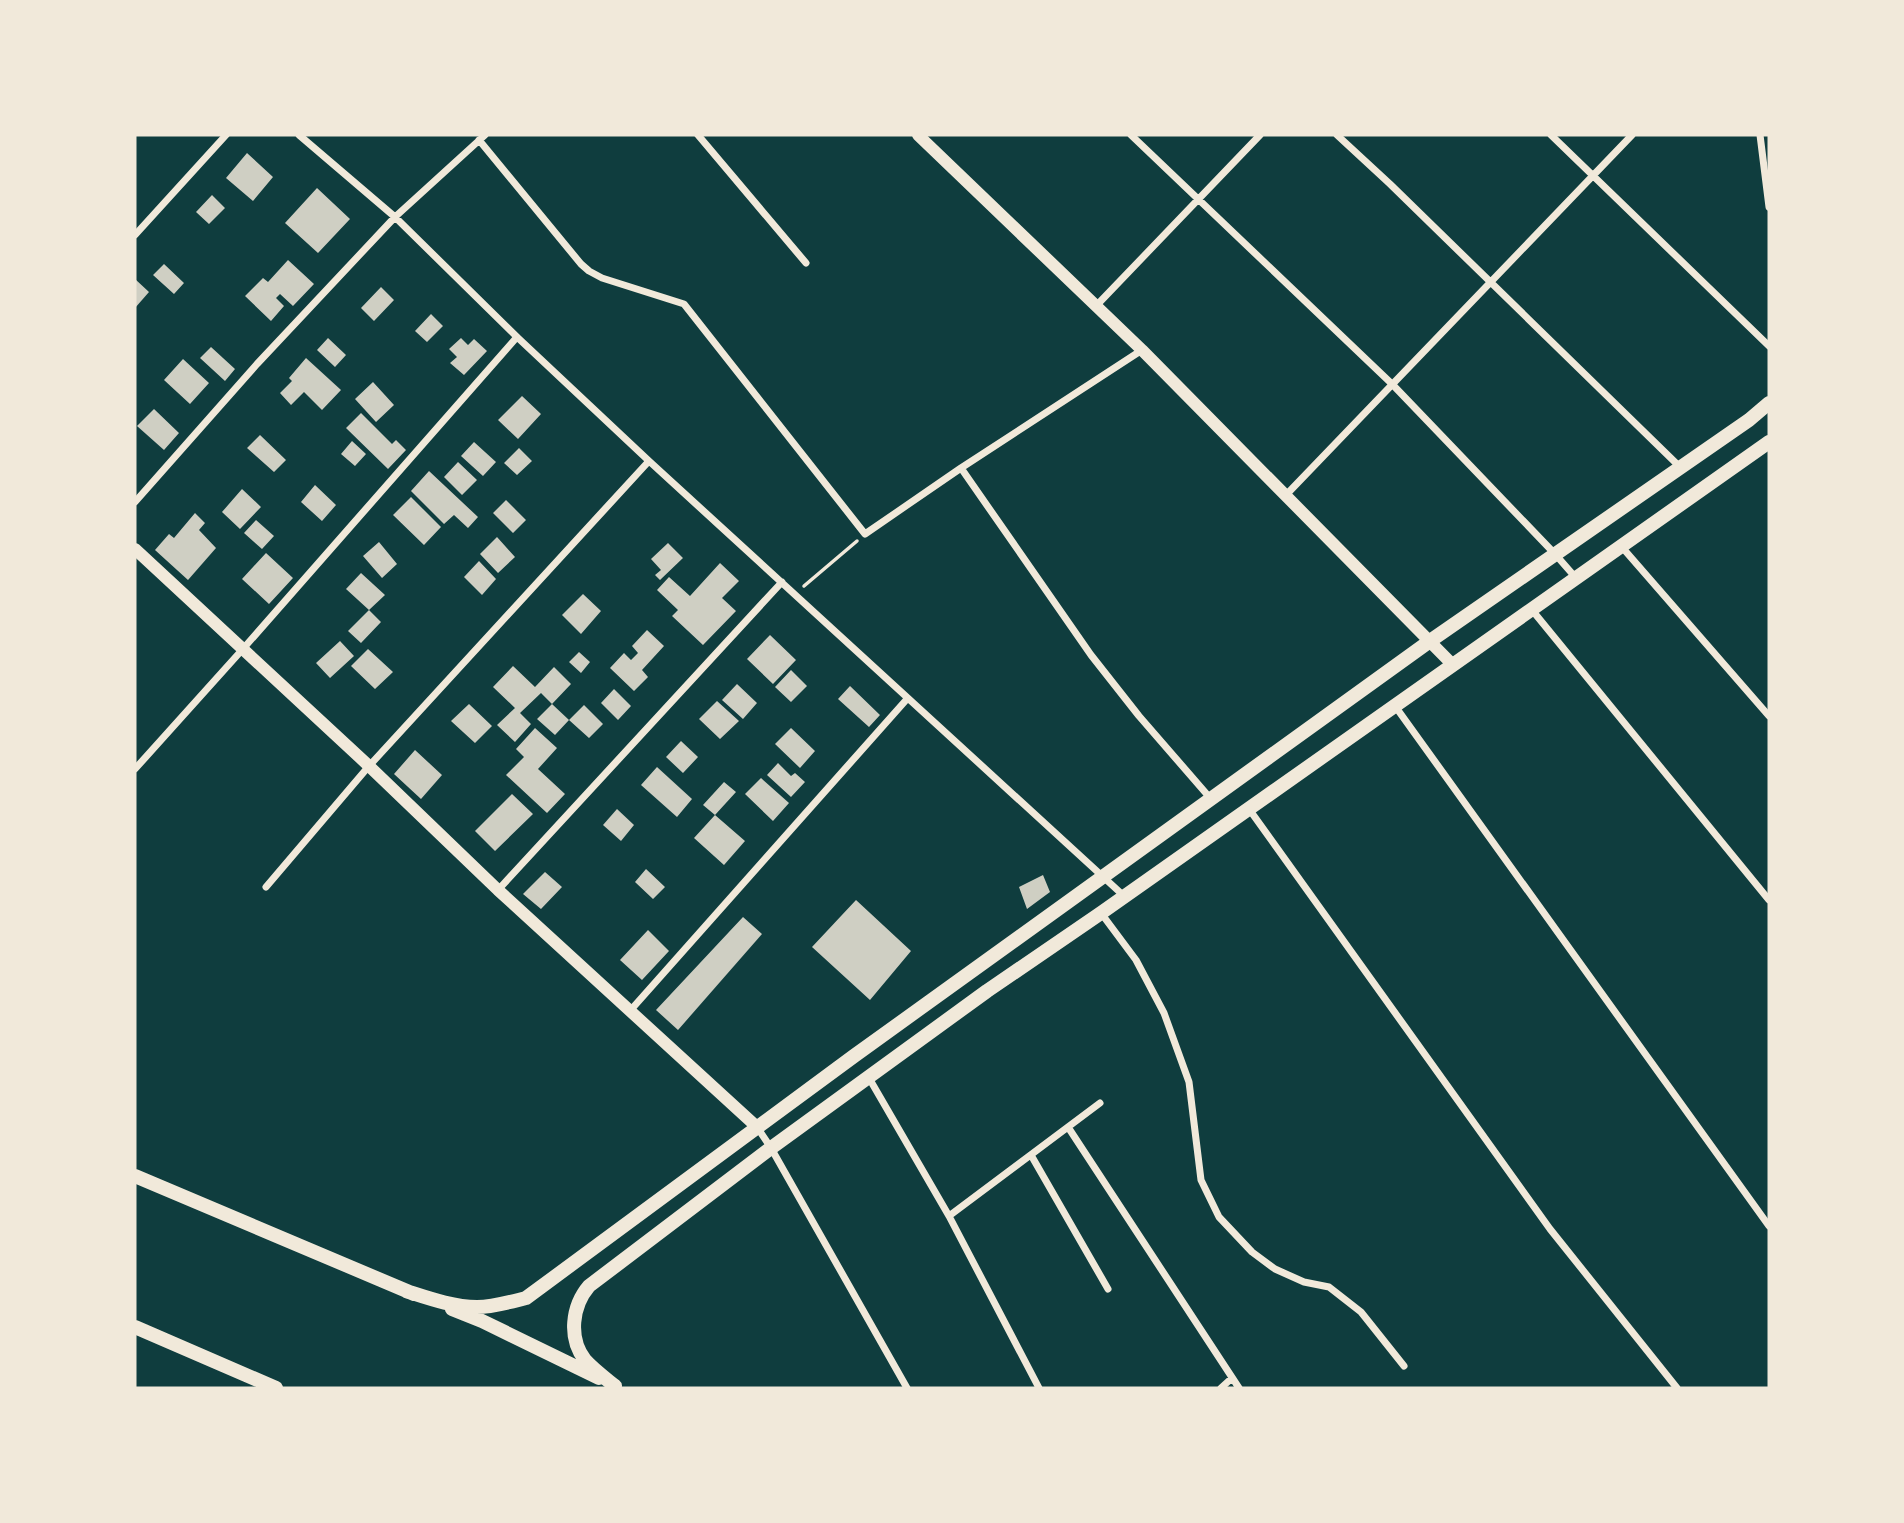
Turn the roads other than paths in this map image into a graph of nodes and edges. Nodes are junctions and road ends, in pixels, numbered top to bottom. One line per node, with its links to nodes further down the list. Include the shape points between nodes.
1 (226, 135): 16 (street)
2 (299, 135): 15 (street)
3 (698, 135): 17 (street)
4 (918, 135): 19 (street)
5 (1131, 135): 13 (street)
6 (1260, 135): 13 (street)
7 (1337, 135): 18 (street)
8 (1551, 135): 12 (street)
9 (1632, 135): 12 (street)
10 (1760, 135): 14 (street)
11 (482, 137): 15 (street); 28 (street, via 589,271 684,304 865,534)
12 (1594, 174): 18 (street); 21 (street)
13 (1200, 199): 19 (street); 23 (street)
14 (1769, 207)
15 (395, 217): 20 (street); 30 (street)
16 (135, 235)
17 (806, 262)
18 (1490, 282): 23 (street); 27 (street)
19 (1096, 306): 22 (street)
20 (517, 337): 26 (street); 38 (street)
21 (1769, 346)
22 (1142, 350): 28 (street); 29 (street)
23 (1392, 384): 29 (street); 33 (street)
24 (1769, 403): 27 (main road)
25 (1769, 442): 31 (main road)
26 (649, 461): 35 (street); 43 (street)
27 (1681, 467): 33 (main road)
28 (961, 468): 45 (street, via 1091,655)
29 (1286, 495): 37 (street)
30 (135, 502)
31 (1621, 546): 34 (main road); 42 (street)
32 (135, 549): 38 (street)
33 (1555, 554): 34 (street); 37 (main road)
34 (1576, 578): 36 (main road)
35 (782, 582): 40 (street); 49 (street)
36 (1531, 609): 39 (main road); 51 (street)
37 (1430, 641): 39 (street); 45 (main road)
38 (243, 650): 43 (street); 44 (street)
39 (1453, 665): 41 (main road)
40 (907, 699): 47 (street); 53 (street)
41 (1395, 706): 46 (main road); 62 (street)
42 (1769, 716)
43 (369, 766): 48 (street); 49 (street)
44 (135, 769)
45 (1211, 799): 47 (main road)
46 (1248, 809): 50 (main road); 74 (street, via 1550,1229)
47 (1103, 877): 50 (street); 56 (main road)
48 (266, 887)
49 (498, 890): 53 (street)
50 (1124, 897): 52 (main road)
51 (1769, 901)
52 (1101, 913): 54 (main road); 66 (street, via 1136,960 1164,1013 1189,1082 1201,1180 1219,1217 1275,1269 1329,1287 1362,1312)
53 (629, 1012): 56 (street)
54 (869, 1078): 58 (main road); 61 (street)
55 (1100, 1103): 57 (street)
56 (757, 1127): 58 (street); 64 (main road, via 526,1298 476,1307)
57 (1069, 1127): 59 (street); 67 (street)
58 (771, 1148): 69 (main road, via 581,1296 574,1325 580,1351); 70 (street)
59 (1031, 1155): 61 (street); 63 (street)
60 (135, 1176): 64 (main road)
61 (949, 1216): 71 (street)
62 (1769, 1226)
63 (1108, 1289)
64 (406, 1291): 69 (main road, via 482,1321)
65 (135, 1326): 68 (main road)
66 (1404, 1366)
67 (1232, 1378): 72 (street); 73 (street)
68 (272, 1387)
69 (618, 1387)
70 (907, 1388)
71 (1039, 1388)
72 (1221, 1388)
73 (1239, 1388)
74 (1677, 1388)

